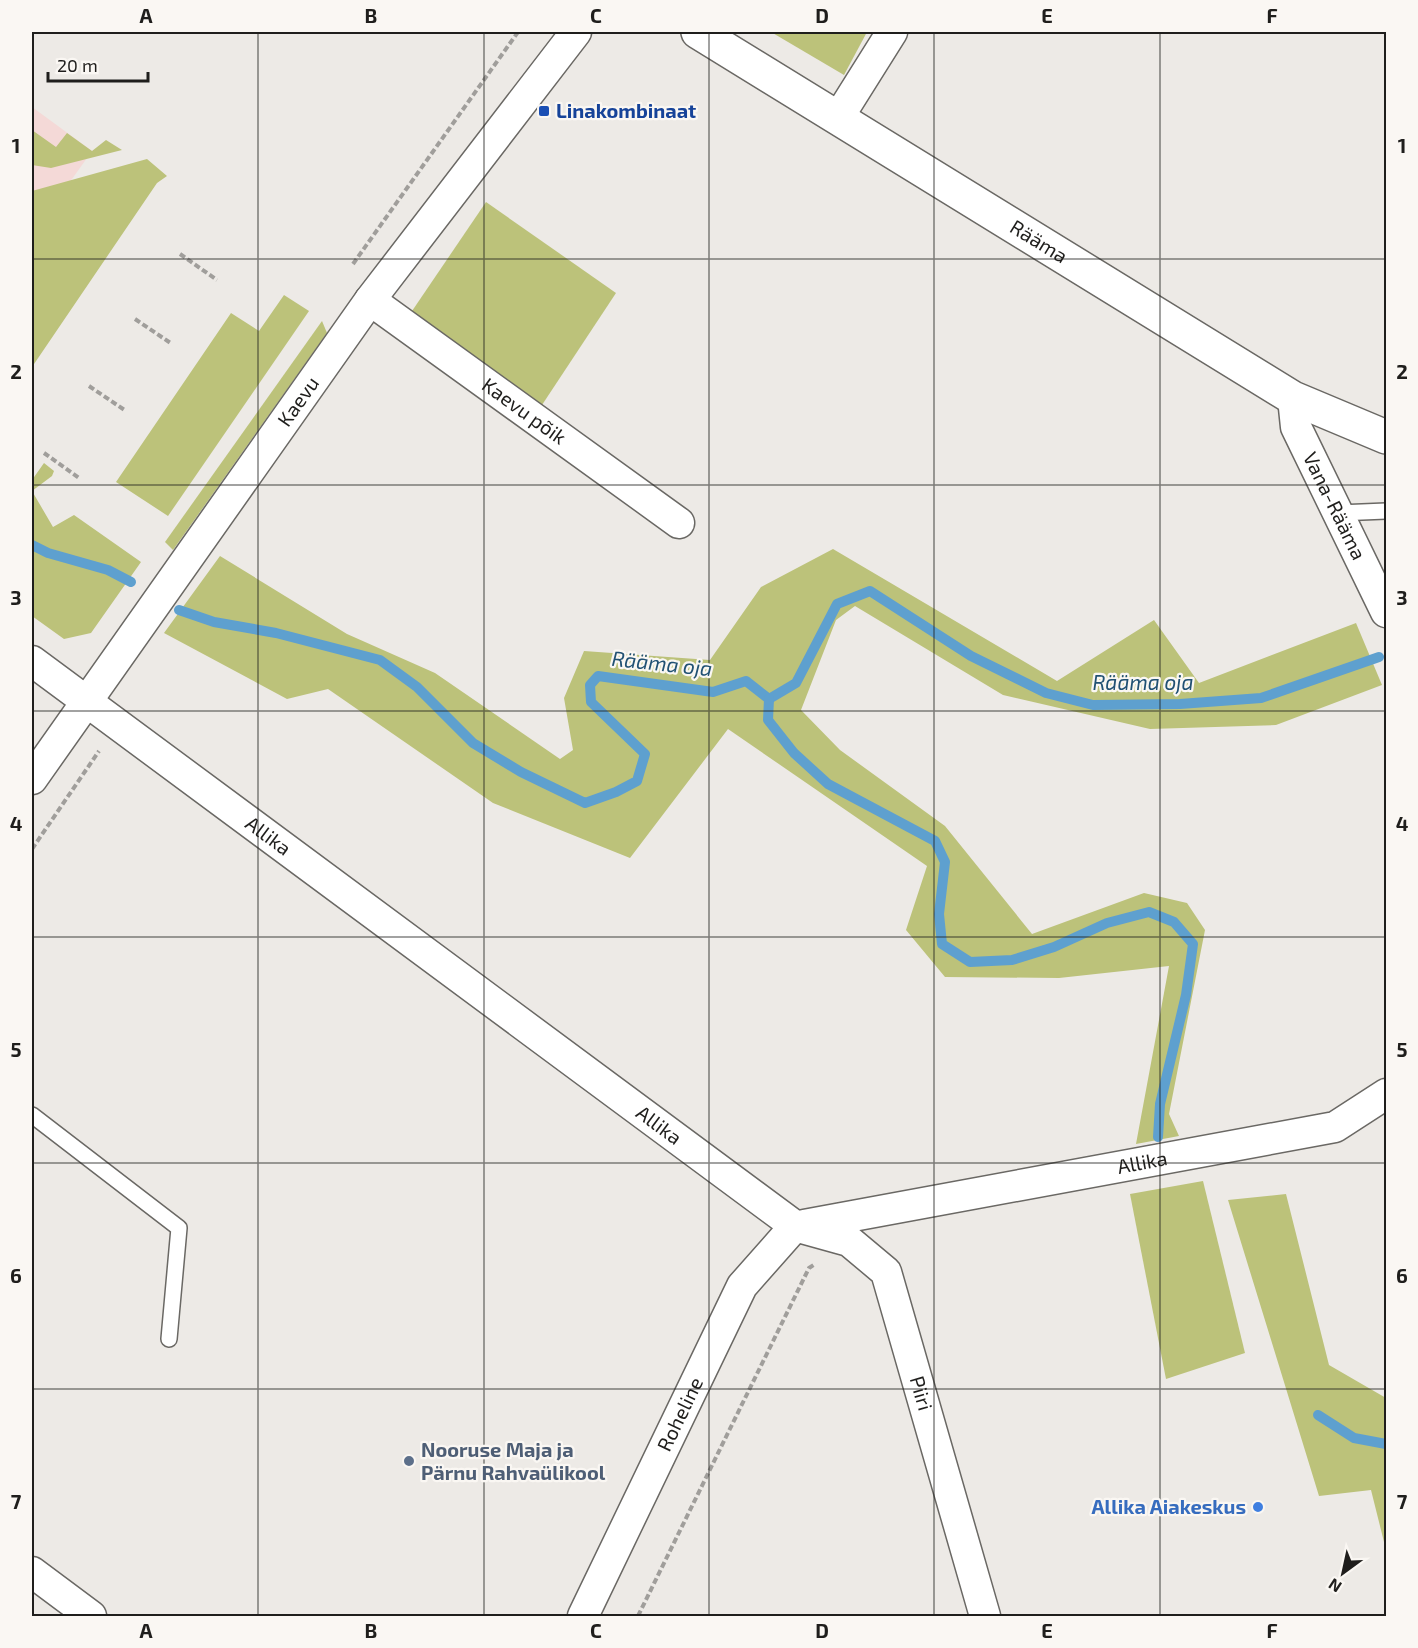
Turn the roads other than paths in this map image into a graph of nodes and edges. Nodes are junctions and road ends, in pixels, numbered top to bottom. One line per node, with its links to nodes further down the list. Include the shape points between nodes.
1 (576, 32): 5 (street, Kaevu)
2 (698, 32): 4 (main road, Rääma)
3 (891, 32): 4 (street)
4 (838, 118): 6 (main road, Rääma)
5 (370, 300): 10 (street, Kaevu põik); 13 (street, Kaevu)
6 (1293, 398): 7 (main road, Rääma); 9 (street, Vana-Rääma, via 1296,427)
7 (1386, 437)
8 (1386, 511): 9 (lane)
9 (1338, 513): 11 (street, Vana-Rääma)
10 (680, 523)
11 (1386, 612)
12 (32, 661): 13 (street, Allika)
13 (86, 703): 14 (street, Kaevu); 17 (street, Allika)
14 (32, 779)
15 (1386, 1094): 17 (street, Allika, via 1335,1127)
16 (32, 1115): 18 (lane, via 179,1228)
17 (795, 1226): 21 (street, Roheline, via 742,1286); 22 (street, Piiri, via 849,1241 886,1272)
18 (169, 1339)
19 (32, 1572): 20 (street)
20 (91, 1617)
21 (583, 1617)
22 (985, 1617)

